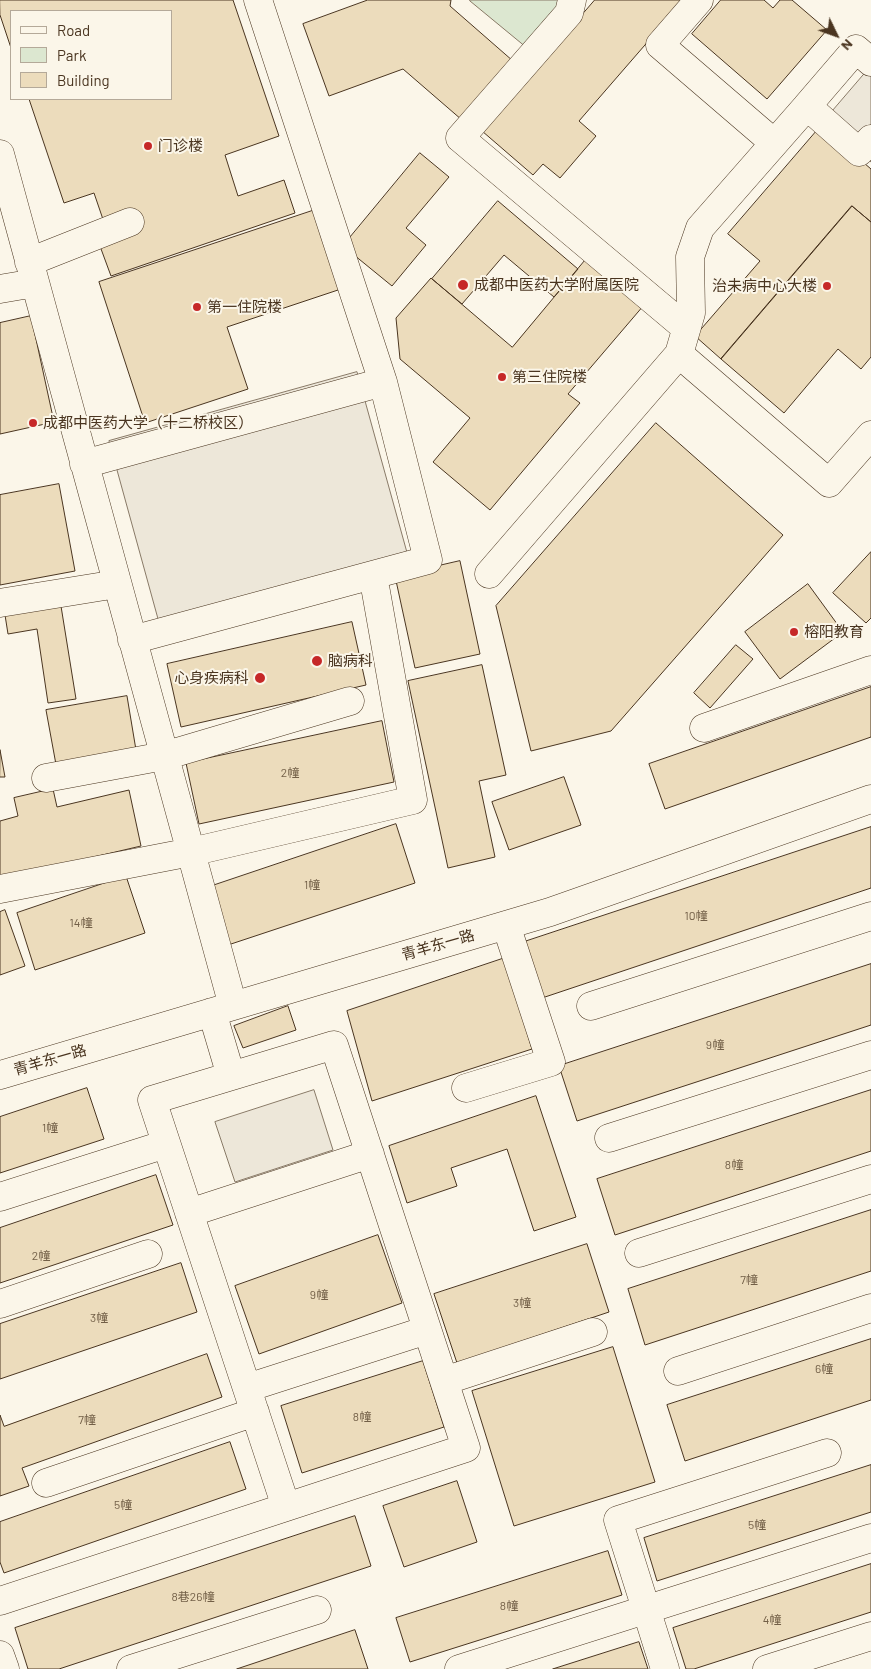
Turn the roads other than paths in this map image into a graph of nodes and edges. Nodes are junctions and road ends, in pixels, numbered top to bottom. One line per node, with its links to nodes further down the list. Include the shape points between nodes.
1 (258, 0): 13 (street)
2 (572, 0): 12 (street, via 569,13 460,138)
3 (699, 0): 7 (street, via 660,45)
4 (871, 62): 5 (street, via 856,49)
5 (807, 106): 6 (street, via 860,152); 7 (street)
6 (871, 139)
7 (774, 142): 12 (street, via 700,228 690,257 691,313)
8 (0, 154): 10 (street)
9 (130, 222): 10 (street)
10 (32, 273): 11 (street); 15 (street)
11 (0, 289)
12 (682, 341): 14 (street, via 829,483); 16 (street)
13 (382, 382): 15 (street); 17 (street, via 428,560)
14 (871, 435)
15 (84, 464): 18 (street)
16 (489, 574)
17 (374, 575): 20 (street); 27 (street, via 413,800)
18 (117, 584): 19 (street); 20 (street)
19 (0, 602)
20 (132, 640): 24 (street)
21 (871, 670): 23 (street)
22 (350, 701): 24 (street)
23 (704, 728)
24 (164, 756): 25 (street); 27 (street)
25 (46, 778)
26 (871, 799): 30 (street, 青羊东一路)
27 (191, 852): 28 (street); 32 (street)
28 (0, 890)
29 (871, 916): 31 (street)
30 (506, 926): 32 (street, 青羊东一路); 36 (street, via 551,1062)
31 (591, 1006)
32 (222, 1009): 34 (street, 青羊东一路); 35 (street)
33 (871, 1055): 37 (street)
34 (0, 1074)
35 (231, 1076): 38 (street, via 152,1100); 39 (street, via 334,1045)
36 (466, 1088)
37 (609, 1138)
38 (166, 1144): 41 (street); 42 (street)
39 (370, 1154): 42 (street); 47 (street)
40 (871, 1179): 43 (street)
41 (0, 1197)
42 (189, 1213): 51 (street)
43 (639, 1253)
44 (148, 1254): 45 (street)
45 (0, 1304)
46 (871, 1308): 49 (street)
47 (427, 1330): 50 (street); 51 (street)
48 (593, 1332): 50 (street)
49 (678, 1371)
50 (444, 1381): 54 (street, via 466,1448)
51 (251, 1400): 53 (street); 54 (street)
52 (827, 1453): 57 (street, via 618,1520)
53 (46, 1483)
54 (286, 1507): 56 (street)
55 (871, 1538): 57 (street)
56 (0, 1601)
57 (646, 1609): 63 (street); 64 (street)
58 (317, 1610): 62 (street)
59 (871, 1636): 65 (street)
60 (0, 1655): 61 (street)
61 (5, 1669)
62 (131, 1669)
63 (460, 1669)
64 (665, 1669)
65 (768, 1669)

